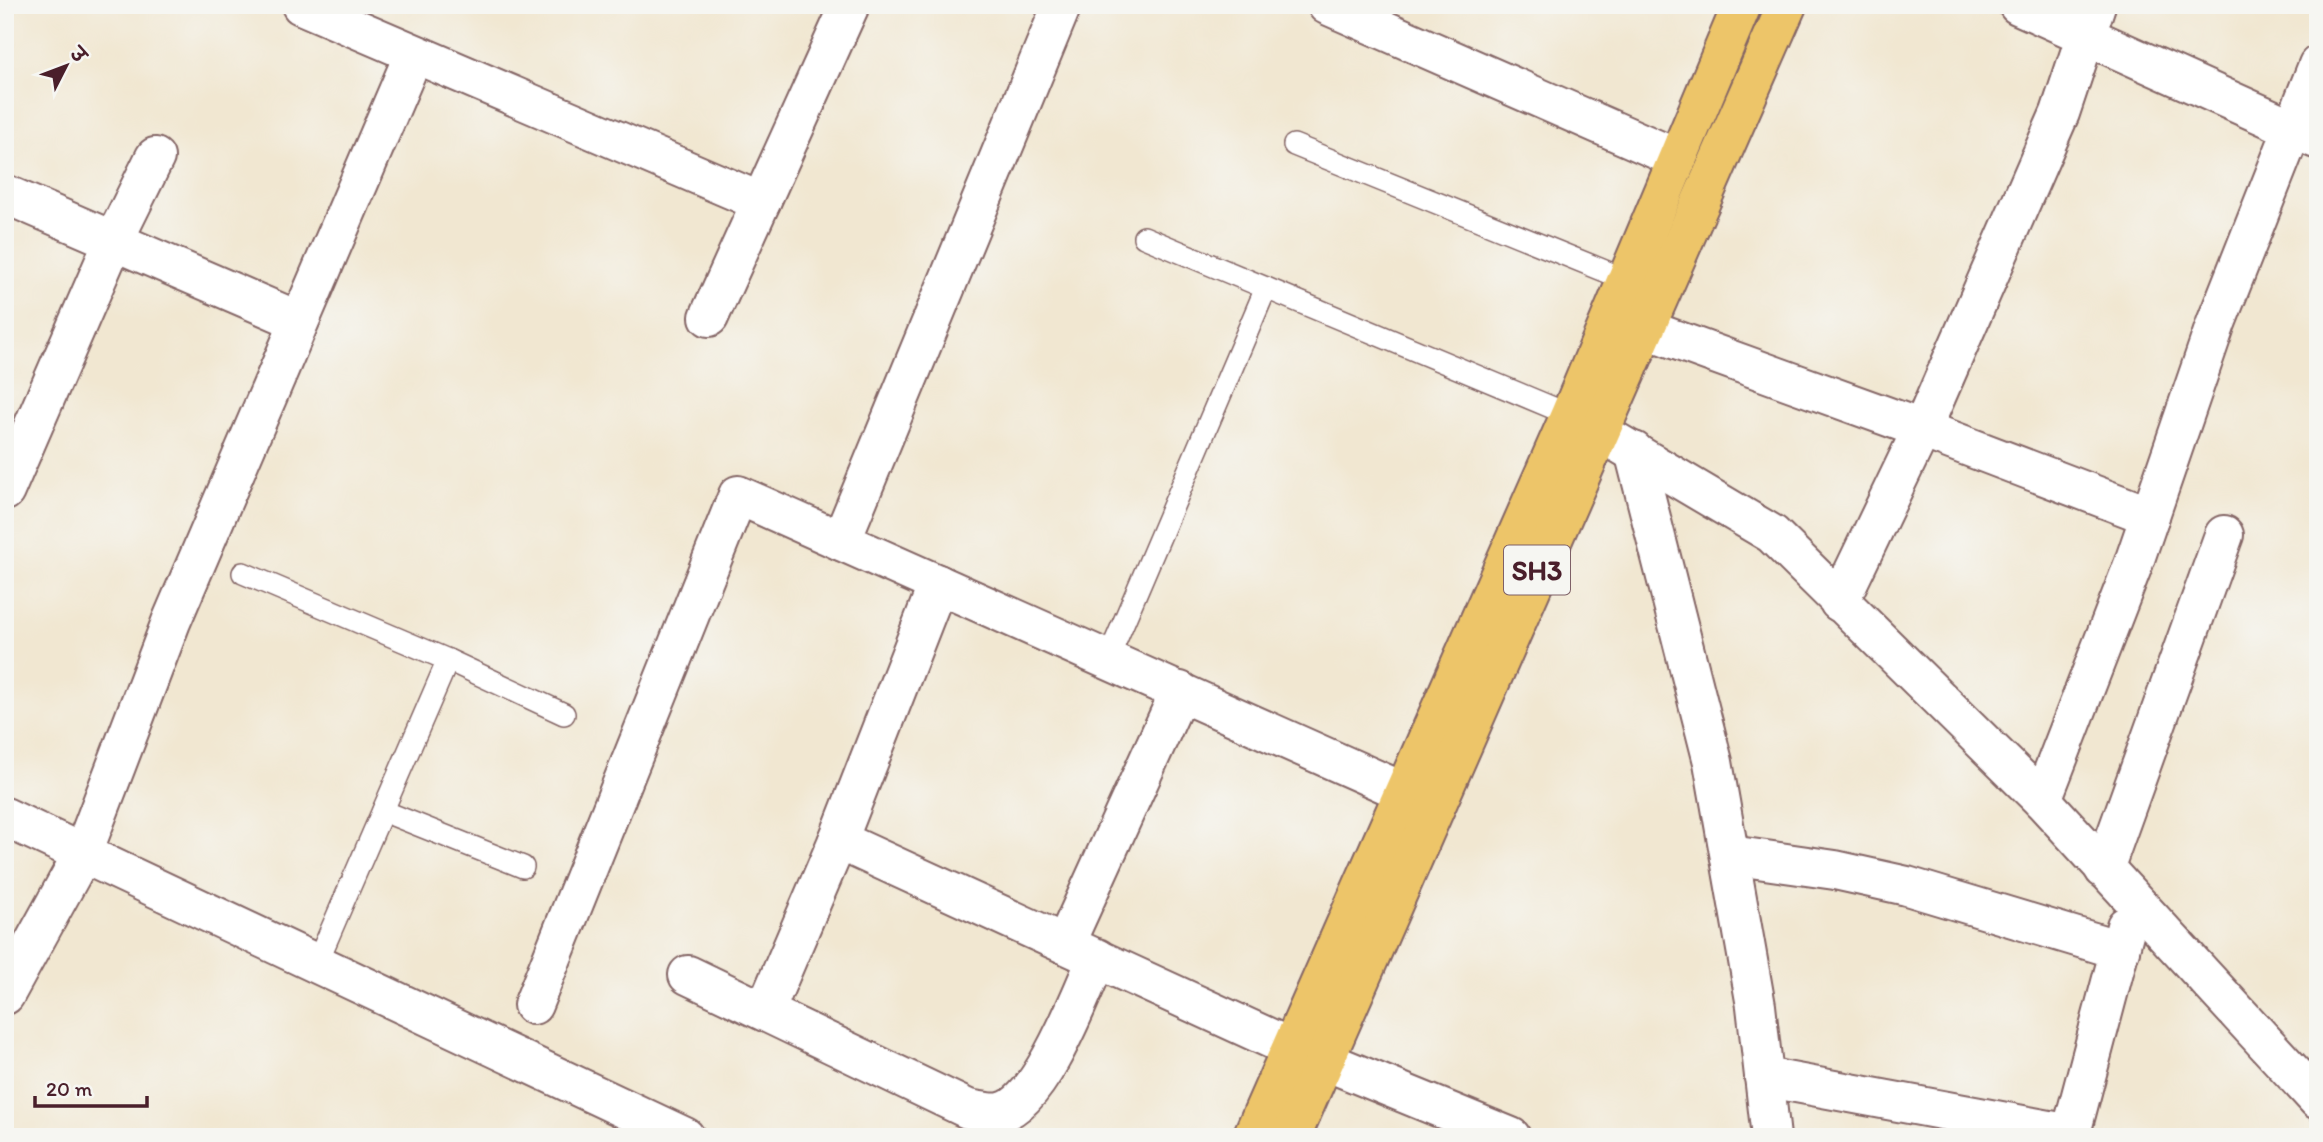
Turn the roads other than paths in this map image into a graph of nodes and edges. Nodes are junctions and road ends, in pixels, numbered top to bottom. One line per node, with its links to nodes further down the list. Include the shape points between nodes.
1 (301, 5): 9 (street)
2 (850, 5): 16 (street)
3 (1062, 5): 30 (street)
4 (1327, 5): 14 (street)
5 (1742, 5): 14 (main road, SH3)
6 (1787, 5): 23 (main road, SH3)
7 (2018, 5): 8 (street)
8 (2091, 21): 11 (street); 25 (street, via 2060,113)
9 (414, 54): 16 (street); 22 (street)
10 (2318, 65): 11 (street)
11 (2306, 134): 28 (street, via 2216,323)
12 (1294, 145): 19 (lane)
13 (155, 157): 18 (street)
14 (1676, 158): 19 (main road, SH3)
15 (5, 194): 18 (street)
16 (761, 202): 21 (street)
17 (1143, 237): 20 (lane)
18 (114, 240): 22 (street); 27 (street)
19 (1627, 280): 24 (main road, SH3)
20 (1266, 288): 24 (lane); 34 (lane)
21 (709, 317)
22 (299, 321): 43 (street, via 171,622)
23 (1643, 328): 24 (main road, SH3); 25 (street)
24 (1584, 423): 26 (street); 38 (main road, SH3); 55 (main road, SH3)
25 (1922, 429): 28 (street); 33 (street)
26 (1634, 451): 33 (street, via 1772,534); 44 (street, via 1713,762)
27 (5, 491)
28 (2150, 516): 39 (street)
29 (2224, 535): 46 (street)
30 (841, 541): 32 (street); 53 (street, via 738,495)
31 (243, 573): 35 (lane)
32 (939, 584): 34 (street); 42 (street)
33 (1839, 602): 39 (street)
34 (1108, 659): 36 (street)
35 (448, 660): 37 (lane); 40 (lane)
36 (1180, 691): 38 (street); 49 (street)
37 (564, 714)
38 (1404, 792): 55 (main road, SH3)
39 (2042, 800): 46 (street)
40 (383, 811): 45 (lane); 50 (lane)
41 (5, 817): 43 (street)
42 (838, 840): 49 (street); 54 (street)
43 (82, 855): 50 (street); 52 (street)
44 (1730, 855): 48 (street, via 1836,870 1907,887); 56 (street)
45 (523, 867)
46 (2104, 869): 47 (street)
47 (2133, 900): 48 (street); 57 (street)
48 (2120, 950): 58 (street)
49 (1081, 951): 54 (street, via 1041,1075 1023,1098 1001,1112 968,1109); 55 (street)
50 (316, 965): 59 (street)
51 (688, 975): 54 (street)
52 (5, 995)
53 (533, 1005)
54 (765, 1012)
55 (1306, 1054): 60 (main road, SH3); 61 (main road, SH3); 62 (street)
56 (1765, 1077): 58 (street); 63 (street)
57 (2318, 1100)
58 (2071, 1135)
59 (685, 1137)
60 (1252, 1137)
61 (1291, 1137)
62 (1511, 1137)
63 (1771, 1137)

